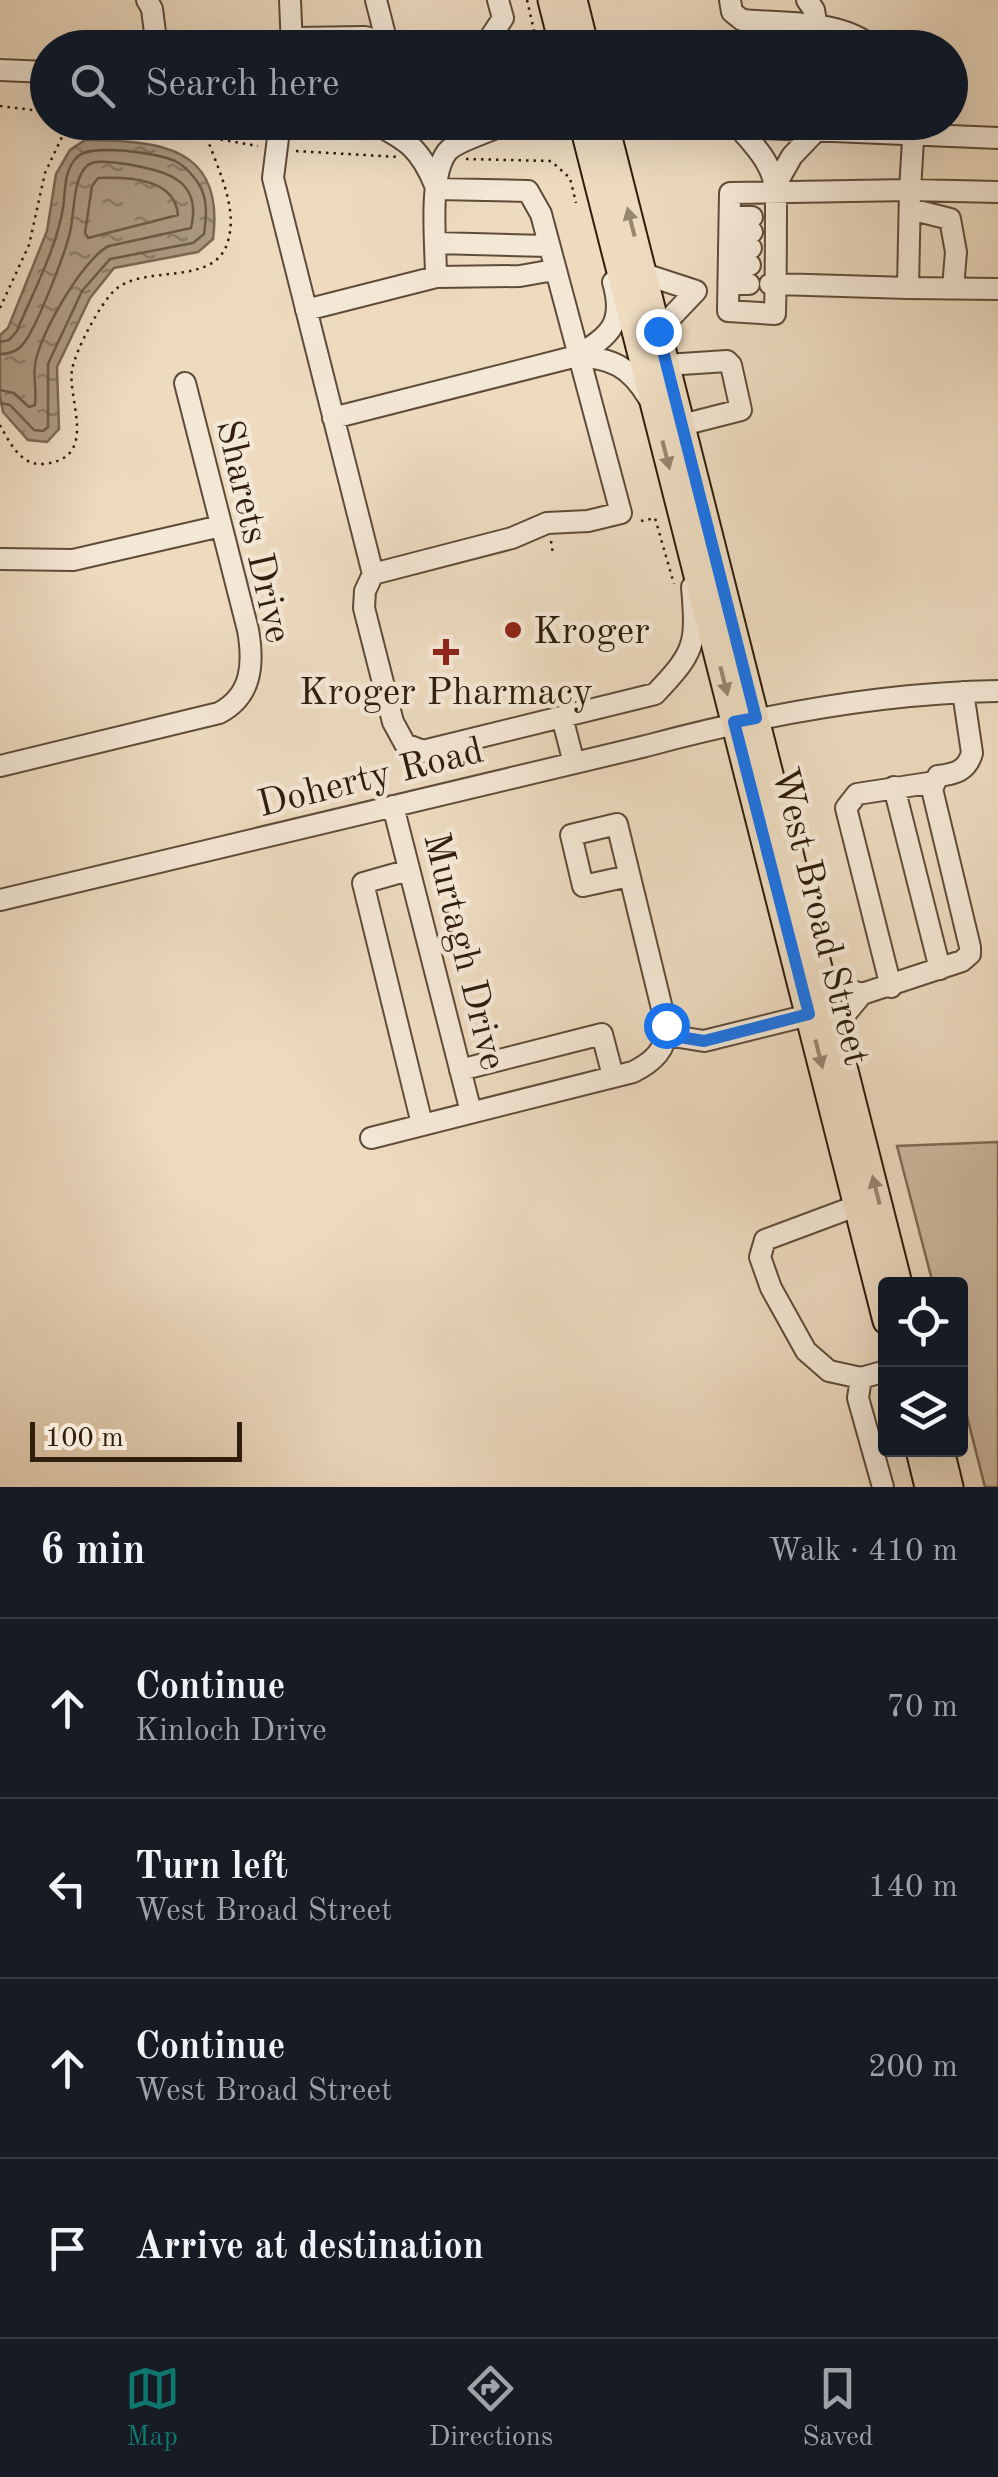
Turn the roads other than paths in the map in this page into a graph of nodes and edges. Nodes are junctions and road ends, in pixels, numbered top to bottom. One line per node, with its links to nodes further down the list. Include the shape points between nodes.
1 (146, 0): 10 (street)
2 (290, 0): 11 (street)
3 (376, 0): 12 (street)
4 (498, 0): 13 (street, via 503,18)
5 (551, 0): 14 (main road)
6 (574, 0): 15 (main road)
7 (730, 0): 9 (street, via 742,20)
8 (808, 0): 9 (street)
9 (817, 27): 16 (street)
10 (155, 30)
11 (292, 30)
12 (383, 30)
13 (495, 30)
14 (558, 30)
15 (582, 30)
16 (831, 30)
17 (0, 70): 18 (street)
18 (30, 71)
19 (968, 134): 20 (street)
20 (998, 138)
21 (277, 140): 45 (street, via 274,178)
22 (407, 140): 29 (street)
23 (469, 140): 29 (street)
24 (584, 140): 34 (main road, West Broad Street)
25 (610, 140): 39 (main road, West Broad Street, one-way to 25)
26 (750, 140): 31 (street)
27 (808, 140): 31 (street)
28 (913, 140): 33 (street)
29 (434, 158): 30 (street)
30 (437, 188): 35 (street); 36 (street, via 528,191)
31 (776, 190): 33 (street); 37 (street); 37 (street, via 730,194)
32 (998, 192): 33 (street)
33 (910, 200): 41 (street); 42 (street, via 950,219 956,252)
34 (589, 202): 47 (street, via 618,298 610,334); 50 (main road, West Broad Street)
35 (436, 243): 36 (street); 40 (street)
36 (548, 246): 38 (street)
37 (755, 251): 41 (street); 44 (street)
38 (554, 270): 40 (street); 47 (street)
39 (644, 274): 44 (street); 46 (main road, West Broad Street)
40 (436, 277): 45 (street)
41 (908, 288): 42 (street)
42 (952, 288): 43 (street)
43 (998, 289)
44 (696, 292): 46 (street)
45 (306, 310): 51 (street)
46 (658, 331): 48 (main road, West Broad Street)
47 (578, 356): 50 (street, via 614,360 636,377); 51 (street); 56 (street, via 621,513 547,523)
48 (666, 364): 52 (main road, West Broad Street); 52 (street, via 731,365 741,410)
49 (185, 382): 53 (street, Sharets Drive)
50 (654, 407): 54 (main road, West Broad Street, one-way to 54)
51 (333, 418): 56 (street)
52 (682, 425): 60 (main road, West Broad Street)
53 (221, 526): 55 (street, via 73,560); 62 (street, Sharets Drive, via 251,648 242,694 218,713)
54 (687, 538): 59 (street, via 694,614 692,650 681,667 655,694); 60 (main road, West Broad Street, one-way to 60)
55 (0, 559)
56 (373, 574): 59 (street, via 364,608 393,722 405,744 423,750)
57 (998, 691): 58 (street, Doherty Road)
58 (963, 692): 60 (street, Doherty Road); 63 (street, via 970,762)
59 (562, 717): 61 (street)
60 (745, 720): 61 (street, Doherty Road); 70 (main road, West Broad Street); 73 (main road, West Broad Street)
61 (574, 763): 65 (street, Doherty Road)
62 (0, 766)
63 (935, 782): 64 (street); 69 (street, via 970,947 962,961)
64 (894, 787): 69 (street); 71 (street, via 857,794 846,808)
65 (393, 806): 66 (street, Murtagh Drive); 68 (street, Doherty Road)
66 (409, 870): 76 (street, Murtagh Drive); 79 (street, via 363,884)
67 (629, 876): 67 (street, via 617,824 571,835 583,886); 74 (street)
68 (0, 900)
69 (940, 969): 71 (street)
70 (823, 982): 72 (street); 75 (main road, West Broad Street)
71 (891, 986): 72 (street)
72 (862, 994): 75 (street)
73 (809, 1014): 74 (street, via 704,1041); 81 (main road, West Broad Street, one-way to 81)
74 (667, 1035): 77 (street, via 650,1064)
75 (836, 1035): 82 (main road, West Broad Street, one-way to 75)
76 (460, 1070): 77 (street, via 602,1034); 78 (street, Murtagh Drive)
77 (613, 1076): 78 (street)
78 (470, 1112): 79 (street)
79 (422, 1124): 80 (street)
80 (371, 1138)
81 (856, 1206): 83 (main road, West Broad Street); 85 (street, via 765,1240 760,1257 806,1350 829,1371)
82 (898, 1277)
83 (878, 1290)
84 (878, 1373): 85 (street)
85 (861, 1378): 88 (street, via 858,1398)
86 (920, 1457): 89 (main road)
87 (943, 1457): 90 (main road)
88 (884, 1487)
89 (928, 1487)
90 (950, 1487)

